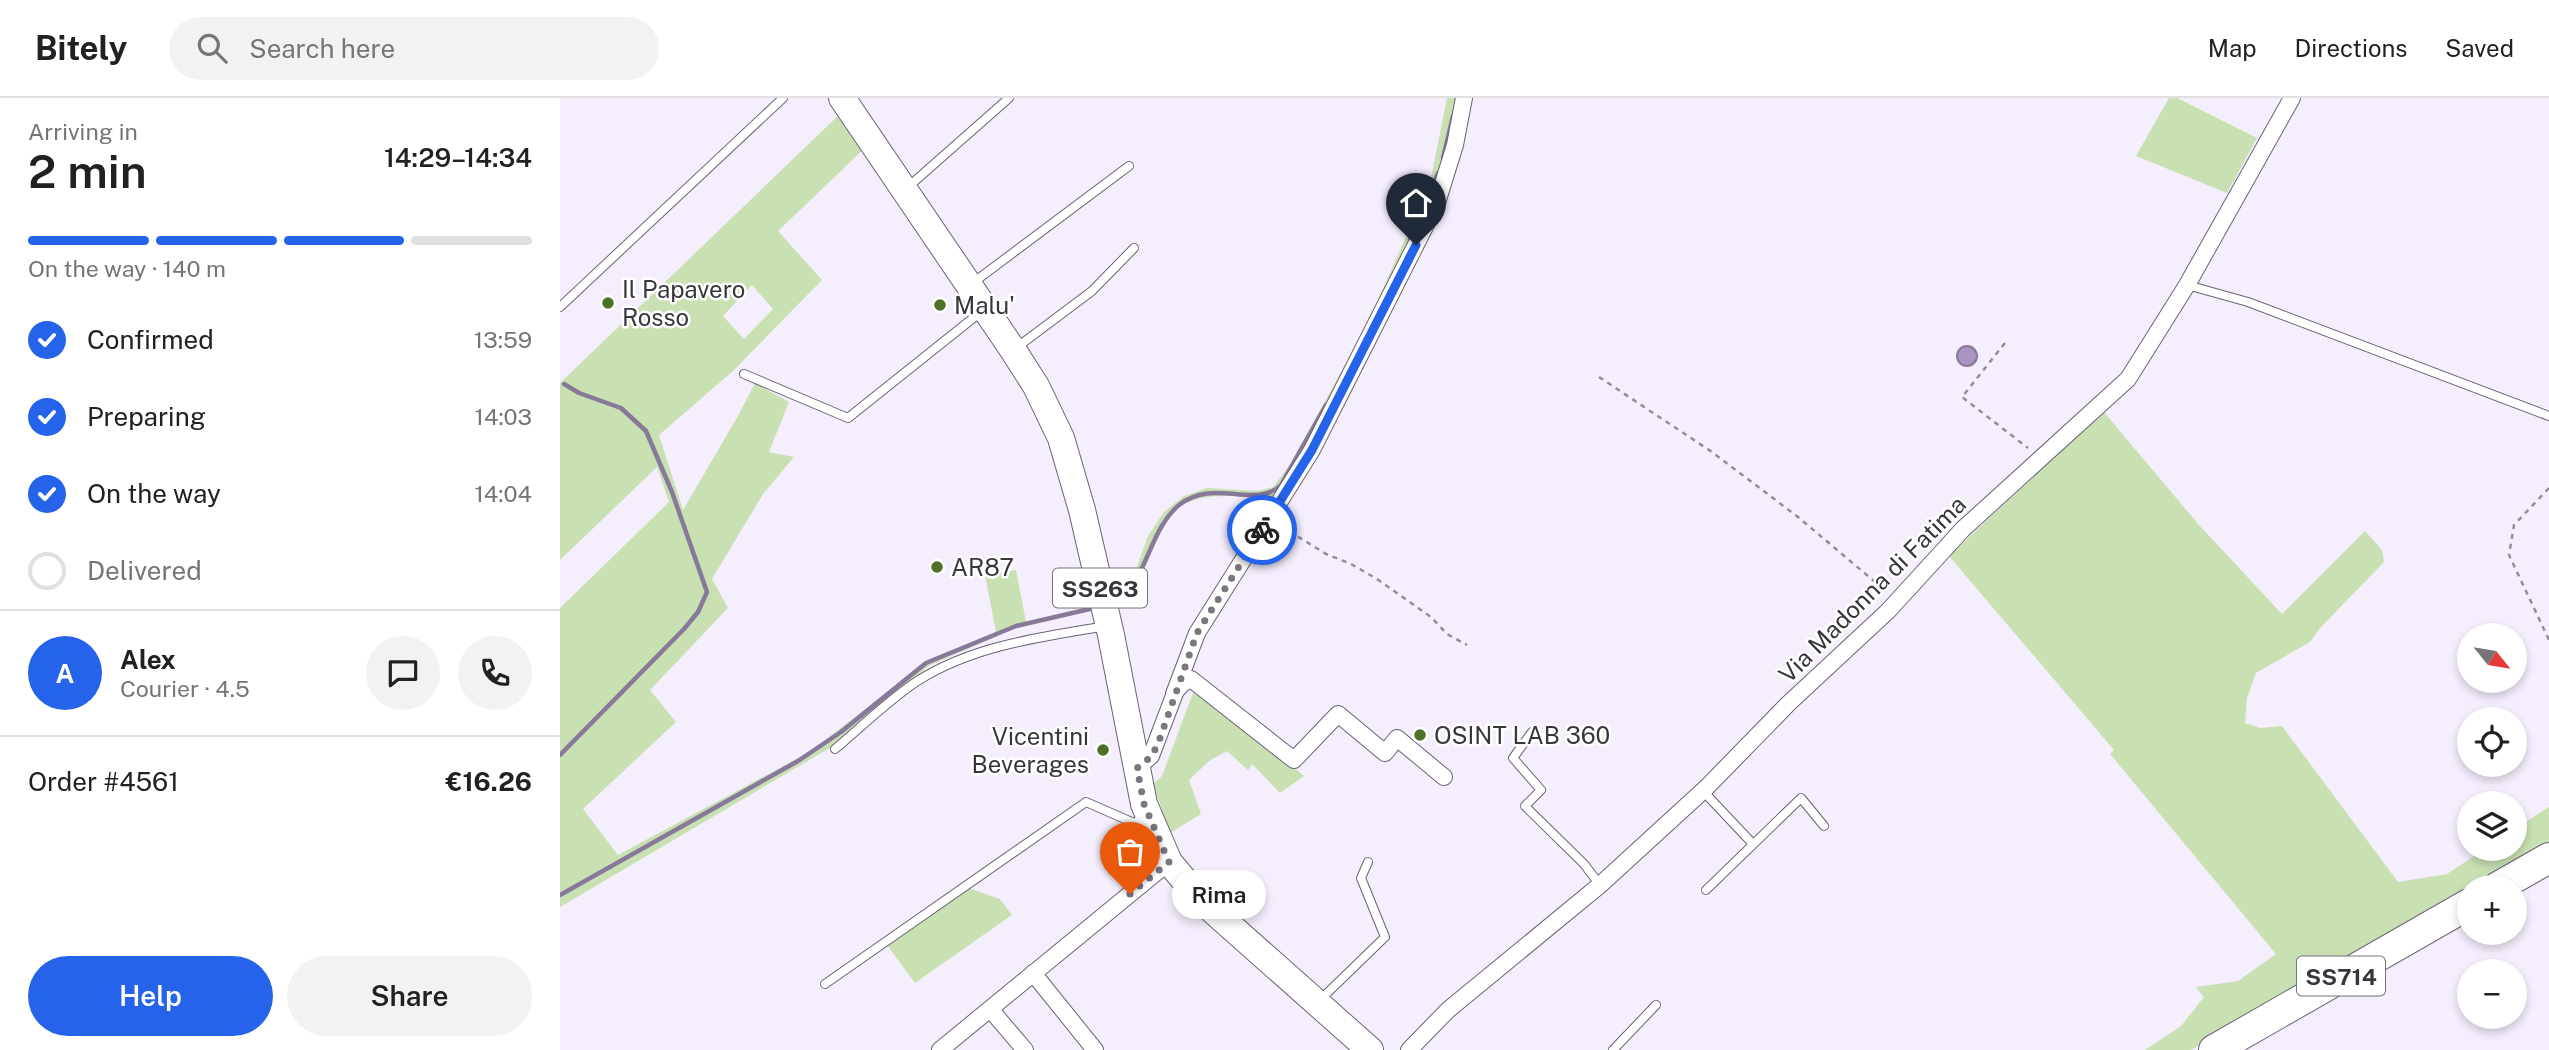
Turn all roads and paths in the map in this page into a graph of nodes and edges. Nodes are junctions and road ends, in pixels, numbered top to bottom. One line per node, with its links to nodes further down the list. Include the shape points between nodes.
1 (783, 98): 11 (lane)
2 (842, 98): 7 (main road, SS263)
3 (1009, 98): 7 (lane)
4 (1464, 98): 20 (street, via 1437,203 1312,450)
5 (2292, 98): 9 (street, Via Madonna di Fatima)
6 (1129, 166): 10 (lane)
7 (904, 191): 10 (main road, SS263)
8 (1134, 248): 14 (lane, via 1091,291)
9 (2187, 285): 17 (lane, via 2248,302); 18 (street, Via Madonna di Fatima, via 2128,379)
10 (968, 286): 12 (main road, SS263)
11 (560, 307)
12 (985, 309): 14 (main road, SS263); 15 (lane, via 848,418)
13 (2005, 344): 18 (path, via 1962,397)
14 (1013, 350): 22 (main road, SS263, via 1061,438 1083,510)
15 (744, 374)
16 (1599, 377): 21 (path, via 1712,452 1798,517)
17 (2549, 416)
18 (2042, 458): 21 (street, Via Madonna di Fatima, via 1963,529)
19 (2549, 488): 23 (path, via 2514,524 2508,555)
20 (1268, 520): 24 (path, via 1377,579); 25 (street, via 1197,633)
21 (1896, 602): 30 (street, Via Madonna di Fatima)
22 (1109, 626): 27 (lane, via 975,653 919,680); 28 (main road, SS263)
23 (2549, 640)
24 (1467, 645)
25 (1175, 694): 28 (street, via 1152,756); 29 (street, via 1191,679 1294,760 1338,714 1385,752 1397,738)
26 (1532, 732): 38 (lane, via 1513,758 1541,790 1525,806)
27 (835, 749)
28 (1137, 768): 31 (main road, SS263)
29 (1444, 776)
30 (1703, 791): 33 (lane); 38 (street, Via Madonna di Fatima)
31 (1148, 814): 35 (main road, SS263); 42 (lane, via 1134,823 1086,802)
32 (1824, 825): 33 (lane, via 1801,798)
33 (1752, 843): 39 (lane)
34 (2549, 859): 37 (highway)
35 (1169, 862): 41 (street); 43 (main road, SS263, via 1200,900)
36 (1368, 862): 43 (lane, via 1361,878 1385,937)
37 (2520, 875)
38 (1600, 885): 50 (street, Via Madonna di Fatima, via 1448,1010)
39 (1706, 890)
40 (2457, 911): 52 (highway, SS714)
41 (1033, 973): 45 (street); 48 (street)
42 (825, 984)
43 (1317, 1004): 49 (main road, SS263)
44 (1656, 1005): 51 (lane)
45 (990, 1009): 46 (street); 47 (street)
46 (940, 1050)
47 (1024, 1050)
48 (1095, 1050)
49 (1370, 1050)
50 (1409, 1050)
51 (1613, 1050)
52 (2214, 1050)

